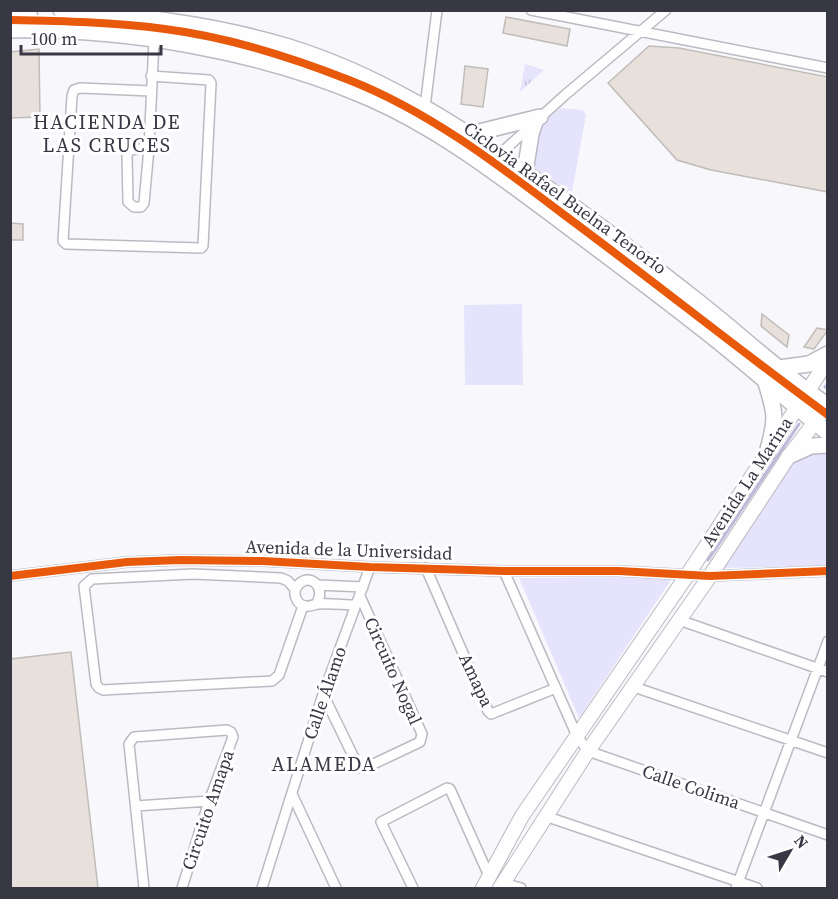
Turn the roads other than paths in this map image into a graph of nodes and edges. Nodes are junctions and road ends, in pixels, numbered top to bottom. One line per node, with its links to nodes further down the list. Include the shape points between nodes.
1 (26, 10): 7 (main road)
2 (32, 10): 10 (street)
3 (62, 10): 8 (main road)
4 (437, 10): 16 (street)
5 (531, 10): 11 (street)
6 (666, 10): 11 (street)
7 (10, 11)
8 (123, 13): 16 (main road, via 287,46)
9 (10, 30): 10 (main road)
10 (33, 30): 12 (main road)
11 (641, 33): 13 (street); 17 (street)
12 (154, 40): 14 (street); 21 (main road, via 218,50 369,98)
13 (828, 68)
14 (151, 76): 15 (street); 15 (street, via 211,83 203,246 66,244 63,241 74,90)
15 (151, 91): 19 (street)
16 (425, 106): 18 (main road)
17 (538, 120): 18 (main road); 20 (street); 22 (main road, via 531,134)
18 (471, 134): 20 (main road)
19 (149, 148): 19 (street, via 130,150 127,155 128,202 134,207 141,207 144,202)
20 (500, 154): 21 (main road); 22 (main road)
21 (487, 166): 26 (main road)
22 (525, 172): 25 (main road, via 582,212)
23 (828, 354): 25 (main road, via 809,364)
24 (828, 360): 27 (main road, Avenida La Marina)
25 (779, 368): 27 (main road)
26 (765, 380): 29 (main road); 33 (main road, via 775,413)
27 (807, 392): 28 (main road); 29 (main road, Avenida La Marina)
28 (827, 406): 30 (main road, Avenida La Marina)
29 (796, 407): 30 (main road); 33 (main road, Avenida La Marina)
30 (814, 422): 31 (main road); 34 (main road, Avenida La Marina)
31 (828, 433)
32 (828, 445): 34 (main road, via 811,446)
33 (767, 453): 39 (main road, Avenida La Marina)
34 (789, 456): 41 (main road, Avenida La Marina)
35 (370, 567): 36 (street, Avenida de la Universidad); 40 (street, Avenida de la Universidad, via 180,560); 44 (street, Calle Álamo)
36 (426, 568): 37 (street, Avenida de la Universidad); 52 (street, Amapa, via 491,714)
37 (504, 571): 39 (street, Avenida de la Universidad); 52 (street)
38 (828, 571): 41 (street)
39 (688, 574): 41 (street, Avenida La Marina); 54 (main road, Avenida La Marina)
40 (10, 576)
41 (710, 576): 47 (main road, Avenida La Marina)
42 (318, 585): 43 (street, via 306,581); 44 (street); 45 (street, via 321,592)
43 (295, 589): 46 (street); 46 (street, via 280,578 226,575 92,579 84,586 96,684 104,690 272,681 279,675)
44 (359, 596): 45 (street); 53 (street, Calle Álamo); 53 (street, Circuito Nogal, via 422,738 360,768)
45 (316, 604): 46 (street)
46 (303, 606)
47 (680, 620): 49 (street); 51 (main road, Avenida La Marina)
48 (828, 641): 49 (street)
49 (817, 668): 50 (street); 55 (street)
50 (828, 672)
51 (634, 687): 55 (street); 56 (main road, Avenida La Marina)
52 (556, 688): 54 (street)
53 (323, 694): 58 (street, Calle Álamo)
54 (577, 736): 56 (street); 64 (main road, Avenida La Marina, via 522,816)
55 (790, 739): 57 (street); 61 (street)
56 (588, 751): 61 (street, Calle Colima); 62 (main road, Avenida La Marina)
57 (828, 753)
58 (292, 794): 69 (street, Calle Álamo); 70 (street)
59 (209, 801): 60 (street); 60 (street, Circuito Amapa, via 233,737 227,730 134,737 129,744); 68 (street, Circuito Amapa)
60 (136, 806): 67 (street, Circuito Amapa)
61 (765, 812): 63 (street, Calle Colima); 65 (street)
62 (545, 816): 65 (street); 66 (main road, Avenida La Marina)
63 (828, 835)
64 (486, 882): 71 (street, via 447,788 381,822)
65 (737, 885): 73 (street)
66 (502, 886): 72 (street)
67 (144, 888)
68 (182, 888)
69 (261, 888)
70 (336, 888)
71 (413, 888)
72 (521, 888)
73 (757, 888)

